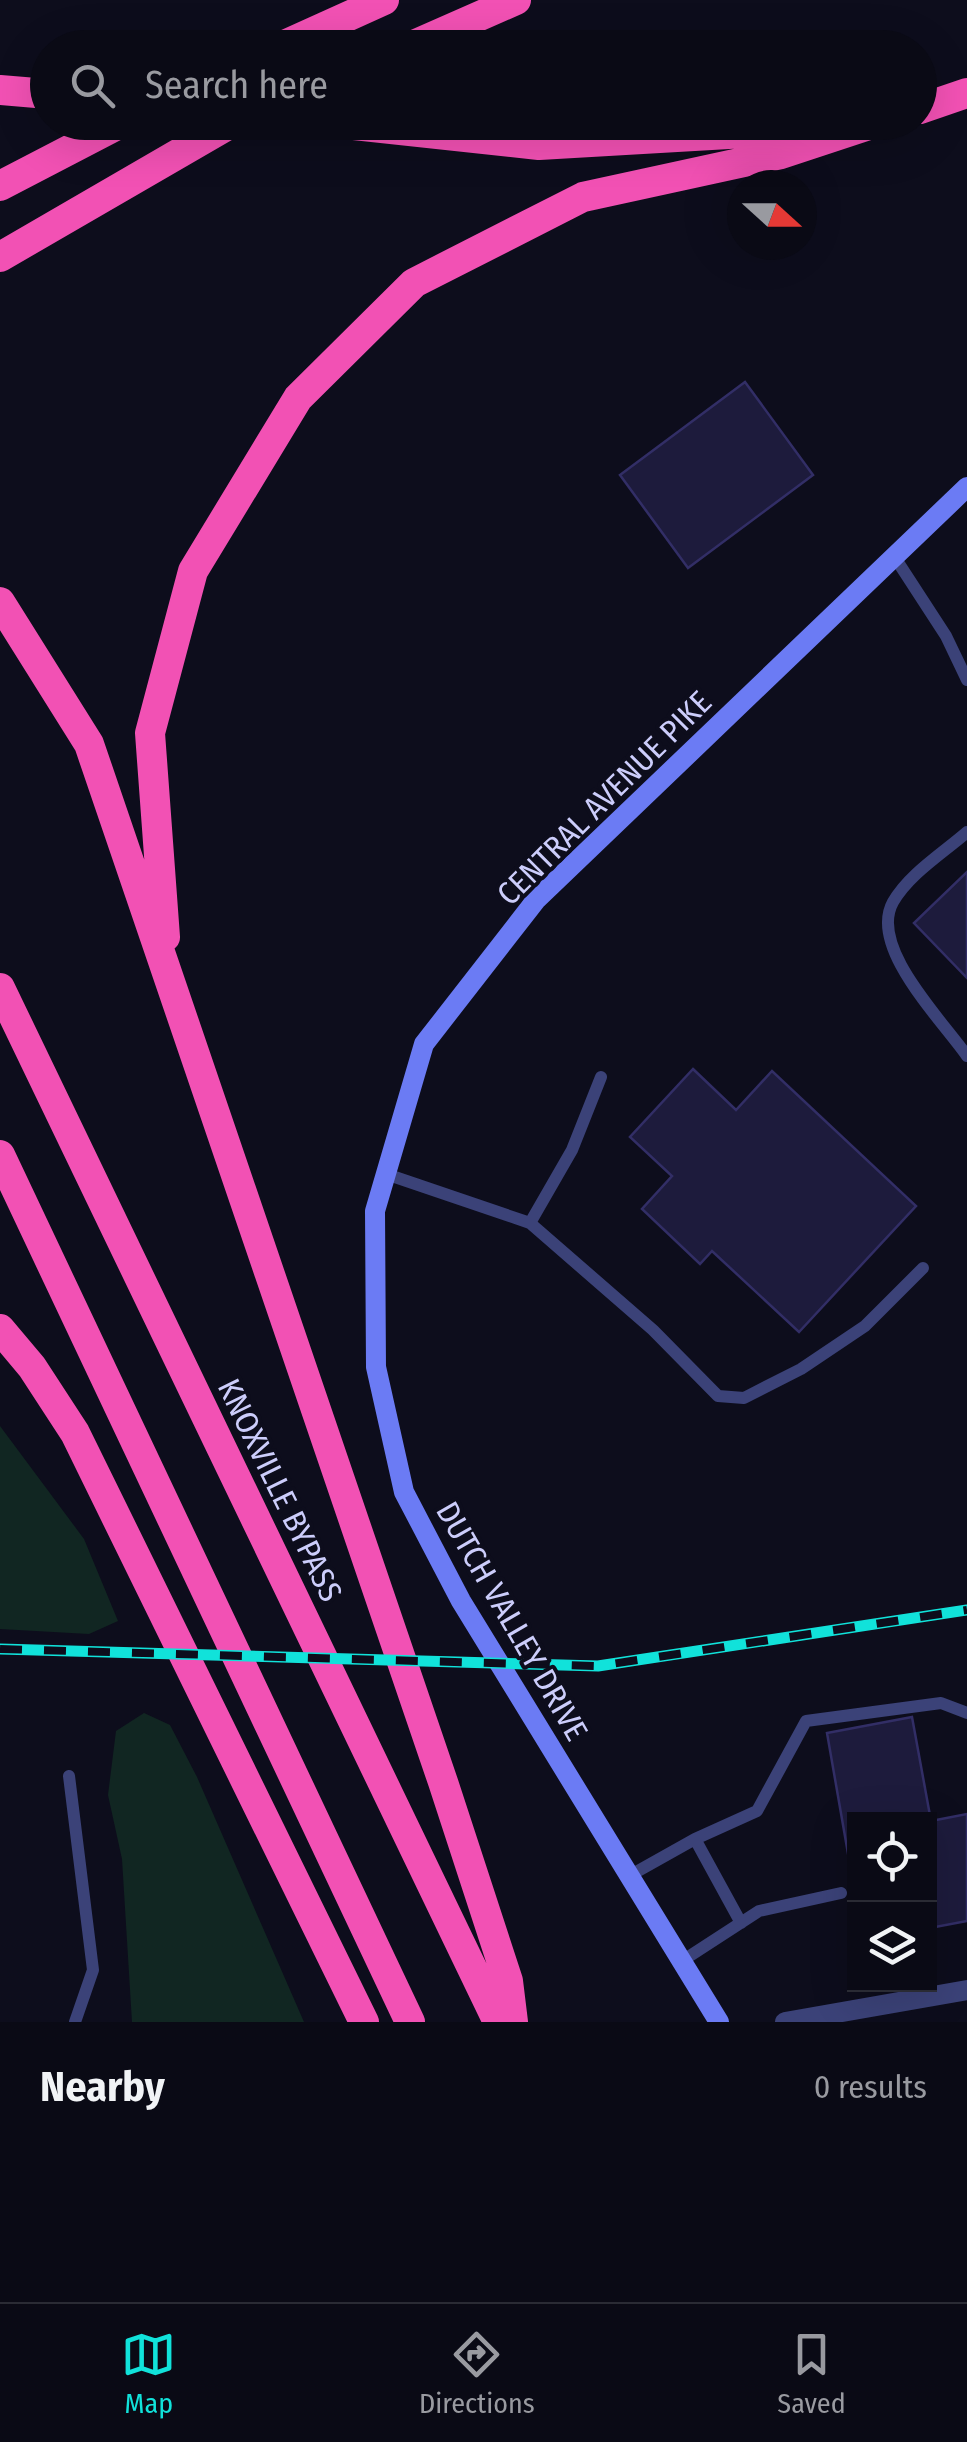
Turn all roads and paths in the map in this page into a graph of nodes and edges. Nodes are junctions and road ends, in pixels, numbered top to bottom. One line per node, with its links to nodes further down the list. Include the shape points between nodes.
1 (384, 0): 3 (highway)
2 (516, 0): 4 (highway)
3 (318, 30)
4 (447, 30)
5 (0, 90): 6 (highway)
6 (30, 92)
7 (967, 92): 8 (highway); 9 (highway)
8 (937, 98)
9 (937, 103)
10 (88, 140): 15 (highway)
11 (202, 140): 16 (highway)
12 (493, 140): 13 (highway)
13 (625, 140)
14 (823, 140): 22 (highway, via 583,196 414,284 298,398 193,571 150,733)
15 (0, 186)
16 (0, 257)
17 (967, 487): 18 (main road, CENTRAL AVENUE PIKE)
18 (894, 556): 20 (lane); 27 (main road, CENTRAL AVENUE PIKE, via 536,900 424,1044)
19 (0, 602): 22 (highway, via 89,744)
20 (967, 680)
21 (967, 832): 24 (lane, via 903,890 886,927 894,956)
22 (169, 980): 45 (highway, via 443,1782 508,1982)
23 (0, 988): 44 (highway, KNOXVILLE BYPASS)
24 (967, 1056)
25 (601, 1077): 29 (lane, via 572,1150)
26 (0, 1155): 43 (highway)
27 (386, 1174): 28 (main road, CENTRAL AVENUE PIKE); 29 (lane)
28 (375, 1211): 35 (main road, DUTCH VALLEY DRIVE, via 376,1368 404,1492 460,1602)
29 (530, 1223): 30 (lane, via 718,1396 744,1398 801,1368 866,1326)
30 (923, 1268)
31 (0, 1329): 42 (highway, via 75,1433)
32 (967, 1713): 34 (lane, via 941,1704 806,1721 757,1812)
33 (69, 1776): 41 (lane, via 93,1970)
34 (695, 1839): 35 (lane); 37 (lane)
35 (629, 1876): 38 (main road, DUTCH VALLEY DRIVE)
36 (841, 1894): 37 (lane, via 759,1911)
37 (741, 1923): 38 (lane)
38 (682, 1961): 46 (main road, DUTCH VALLEY DRIVE)
39 (966, 1992): 40 (street)
40 (837, 2018): 47 (street)
41 (75, 2022)
42 (364, 2022)
43 (410, 2022)
44 (498, 2022)
45 (513, 2022)
46 (719, 2022)
47 (785, 2022)

